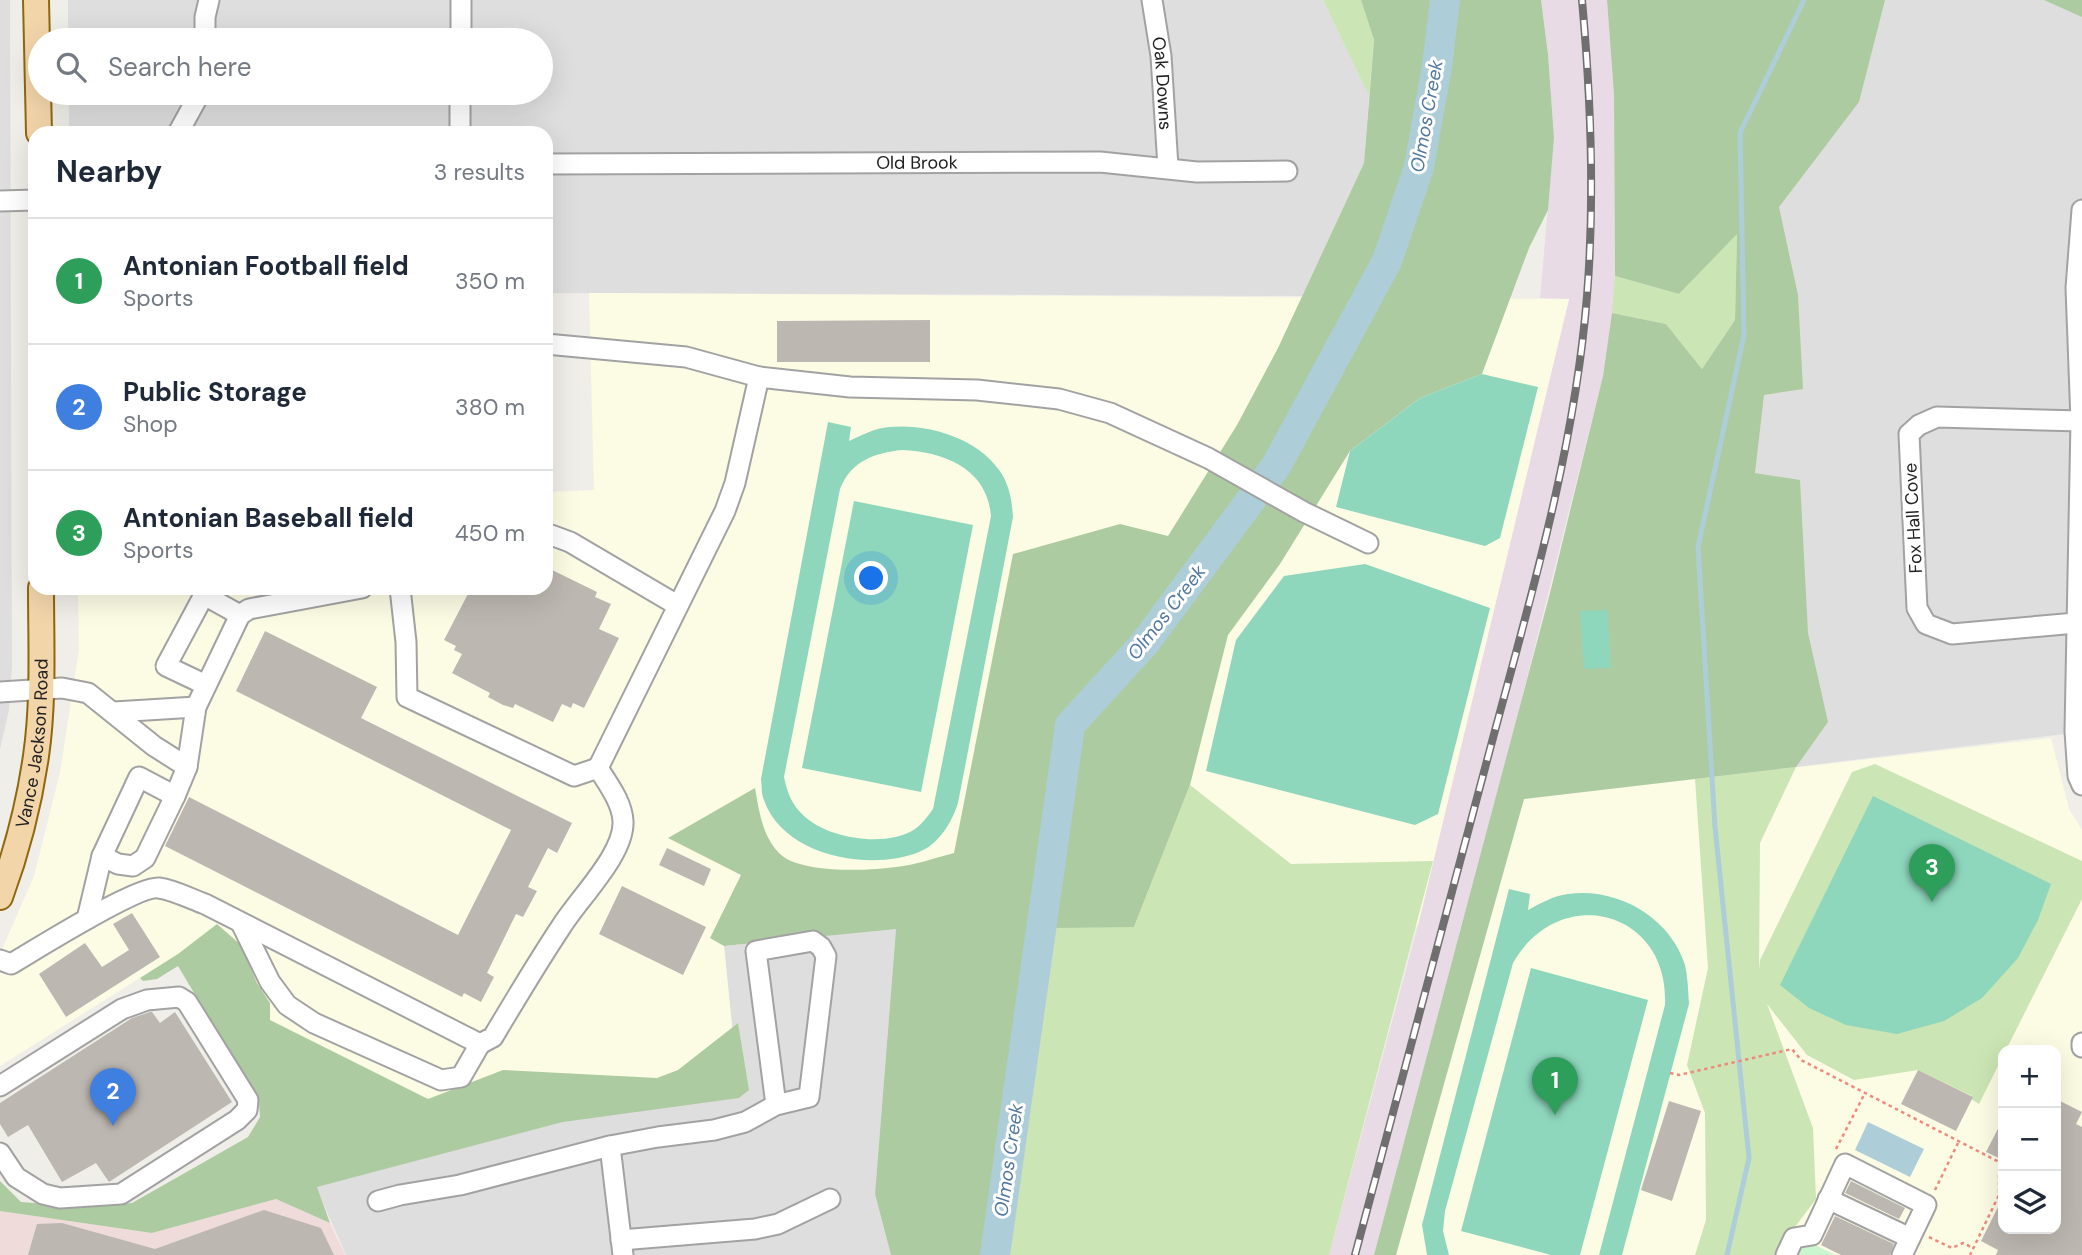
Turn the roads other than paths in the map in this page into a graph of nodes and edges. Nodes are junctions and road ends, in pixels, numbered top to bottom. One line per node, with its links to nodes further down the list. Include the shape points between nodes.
1 (36, 0): 5 (main road)
2 (209, 0): 6 (street)
3 (461, 0): 7 (street)
4 (1152, 0): 15 (street, Oak Downs, via 1161,56)
5 (37, 28)
6 (205, 28)
7 (461, 28)
8 (38, 105): 11 (main road)
9 (196, 105): 12 (street)
10 (460, 105): 13 (street)
11 (39, 126)
12 (189, 126)
13 (460, 126)
14 (553, 164): 15 (street, Old Brook, via 1100,162)
15 (1168, 167): 16 (street, Old Brook, via 1196,172)
16 (1287, 171)
17 (28, 200): 18 (street)
18 (0, 201)
19 (2082, 210): 22 (street, via 2076,288)
20 (553, 345): 21 (street, via 686,357)
21 (759, 377): 24 (street, via 850,387 977,390 1059,399 1110,412 1208,457); 28 (street, via 725,511)
22 (2081, 421): 30 (street); 30 (street, Fox Hall Cove, via 1937,417 1909,434 1917,608 1926,625 1952,634)
23 (553, 536): 28 (street)
24 (1368, 543)
25 (41, 595): 32 (main road, Vance Jackson Road)
26 (326, 595): 29 (street)
27 (401, 595): 37 (street, via 407,697 573,776)
28 (677, 605): 37 (street)
29 (240, 615): 31 (street); 31 (street, via 204,595 166,666)
30 (2076, 623): 38 (street, via 2075,731)
31 (206, 685): 34 (street)
32 (40, 691): 33 (street); 35 (street, via 62,688 88,693); 41 (main road, Vance Jackson Road, via 37,754 26,817)
33 (0, 692)
34 (196, 707): 35 (street); 36 (street)
35 (114, 712): 36 (street)
36 (187, 767): 39 (street)
37 (598, 768): 45 (street, via 620,807 621,839 493,1037)
38 (2082, 785)
39 (175, 796): 40 (street, via 145,858 133,866); 40 (street, via 139,778)
40 (102, 856): 42 (street)
41 (0, 897)
42 (87, 919): 43 (street, via 140,891 158,887); 44 (street, via 11,964)
43 (241, 923): 45 (street); 45 (street, via 270,982 287,1005 314,1023 441,1080 461,1077)
44 (0, 960)
45 (480, 1044)
46 (0, 1086): 49 (street, via 122,1009 147,1000 180,997 248,1100 247,1110 237,1120 121,1194 60,1198 43,1194 16,1177)
47 (776, 1105): 47 (street, via 756,951 813,941 826,956 808,1097); 48 (street, via 746,1122 714,1130)
48 (610, 1146): 52 (street); 54 (street)
49 (0, 1153)
50 (830, 1199): 54 (street, via 778,1224)
51 (1828, 1199): 53 (street); 53 (street, via 1845,1164 1926,1205); 55 (street, via 1811,1234 1794,1238)
52 (378, 1201)
53 (1909, 1241)
54 (622, 1248)
55 (1786, 1255)

